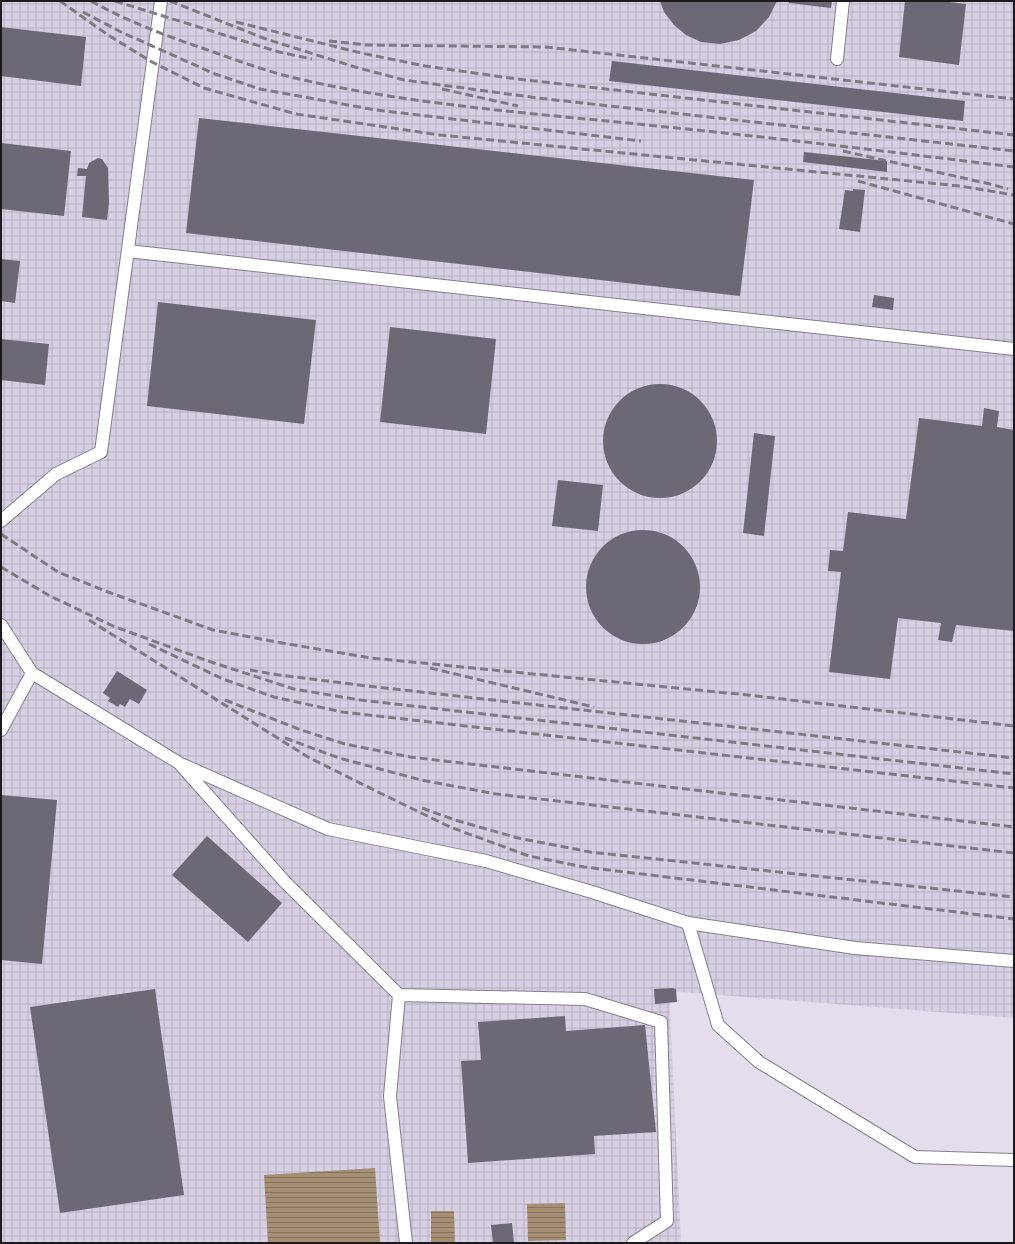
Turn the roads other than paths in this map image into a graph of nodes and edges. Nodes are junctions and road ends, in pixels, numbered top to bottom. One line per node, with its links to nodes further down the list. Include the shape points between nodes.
1 (161, 1): 4 (lane)
2 (843, 1): 3 (lane)
3 (837, 59)
4 (128, 252): 5 (lane); 6 (lane, via 101,452 56,474)
5 (1014, 349)
6 (1, 521)
7 (1, 626): 8 (lane)
8 (32, 673): 9 (lane); 10 (lane)
9 (1, 730)
10 (179, 763): 11 (lane, via 328,829 486,861); 13 (lane, via 285,882)
11 (688, 923): 12 (lane, via 855,948); 14 (lane, via 718,1025 759,1062 914,1157)
12 (1014, 961)
13 (399, 995): 15 (lane, via 390,1096); 16 (lane, via 585,999 661,1022 667,1221)
14 (1014, 1160)
15 (406, 1243)
16 (633, 1243)

